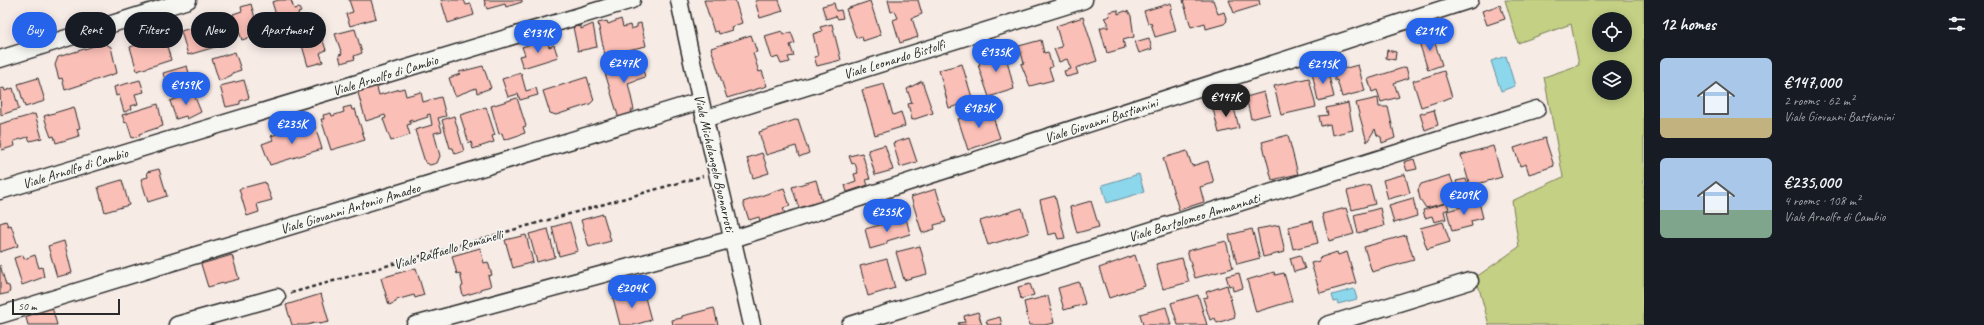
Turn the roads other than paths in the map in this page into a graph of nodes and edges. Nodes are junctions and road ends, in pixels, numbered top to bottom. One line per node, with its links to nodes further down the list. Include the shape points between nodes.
1 (188, 0): 6 (street)
2 (632, 0): 10 (street, Viale Arnolfo di Cambio)
3 (679, 0): 7 (street, Viale Michelangelo Buonarroti)
4 (1084, 0): 9 (street, Viale Leonardo Bistolfi)
5 (1470, 0): 11 (street, Viale Giovanni Bastianini)
6 (0, 59)
7 (700, 101): 9 (street, Viale Michelangelo Buonarroti); 14 (street, Viale Giovanni Antonio Amadeo)
8 (1537, 109): 18 (street, Viale Bartolomeo Ammannati)
9 (704, 118): 11 (street, Viale Michelangelo Buonarroti)
10 (0, 191)
11 (733, 239): 16 (street, Viale Giovanni Bastianini); 17 (street, Viale Michelangelo Buonarroti)
12 (1470, 281): 19 (street)
13 (277, 297): 15 (street)
14 (0, 315)
15 (177, 325)
16 (415, 325)
17 (752, 325)
18 (850, 325)
19 (1327, 325)

